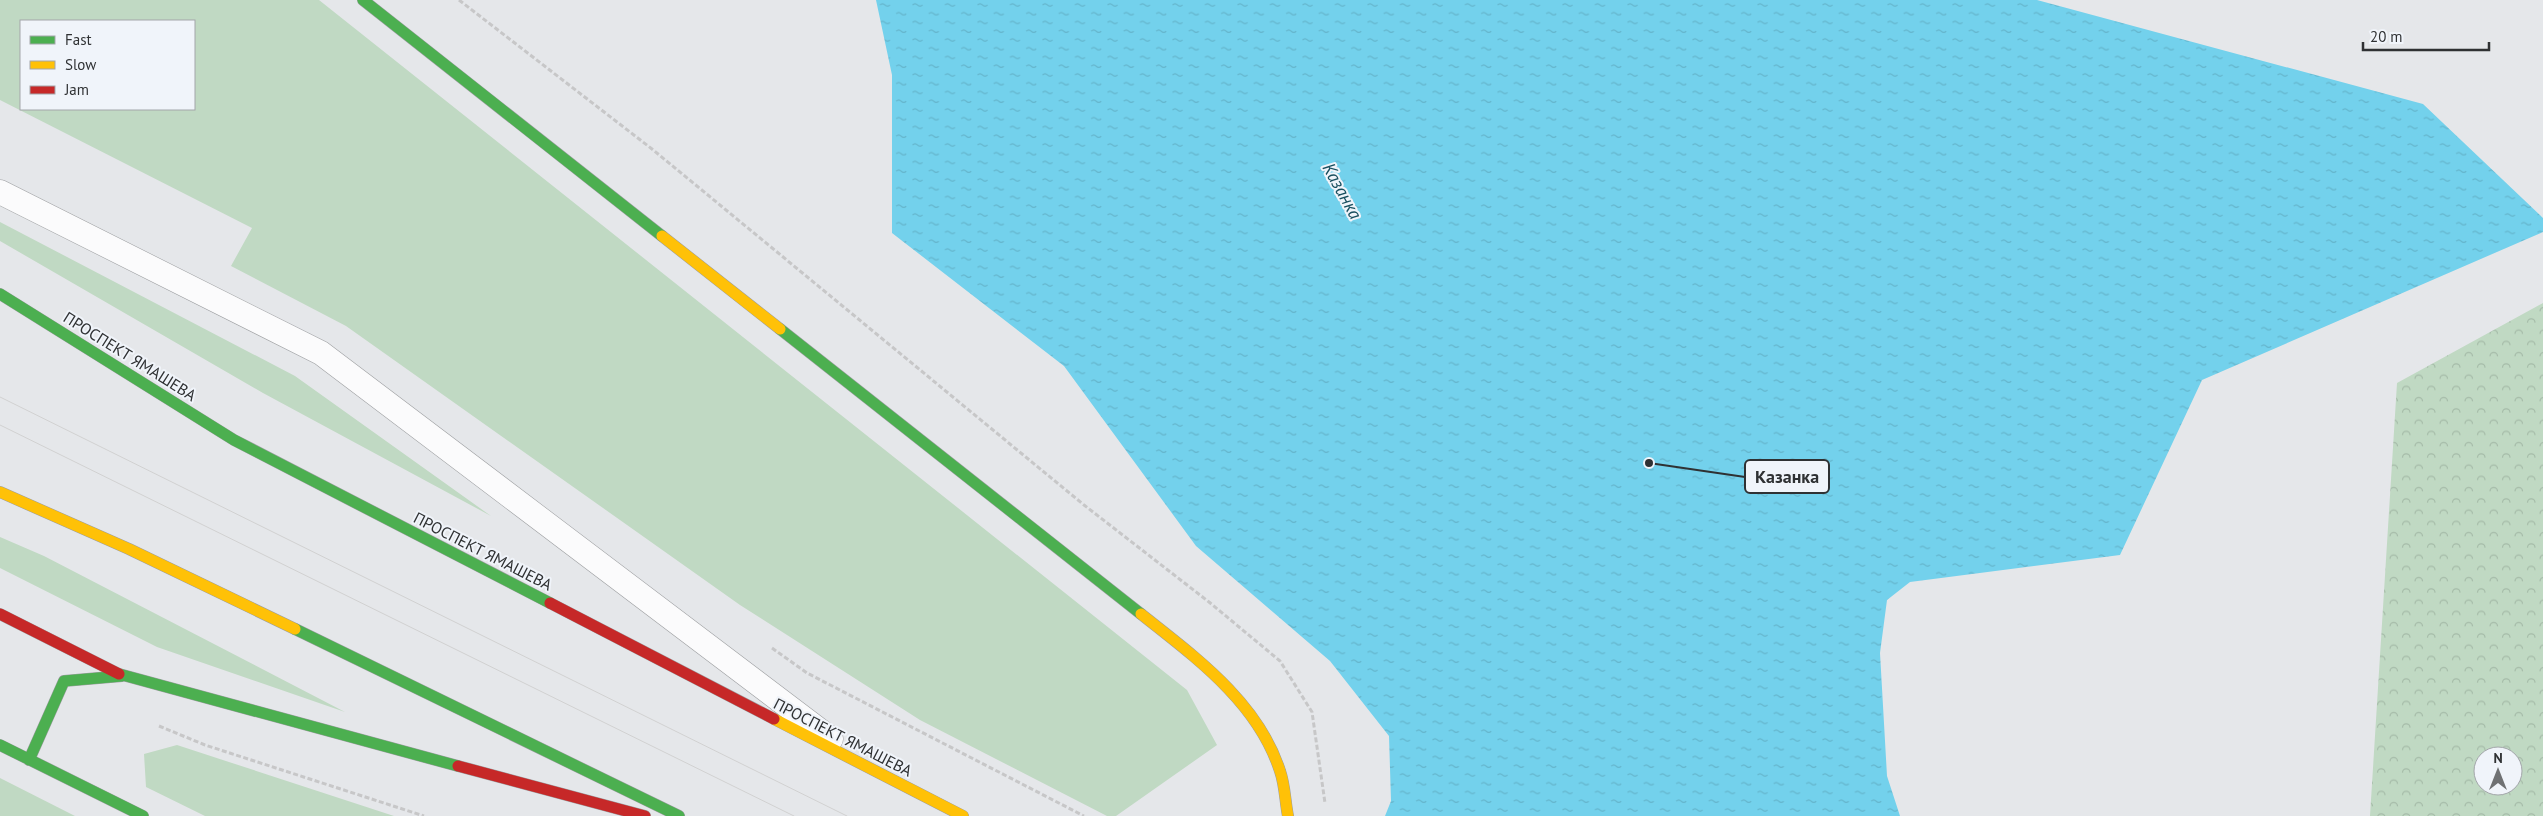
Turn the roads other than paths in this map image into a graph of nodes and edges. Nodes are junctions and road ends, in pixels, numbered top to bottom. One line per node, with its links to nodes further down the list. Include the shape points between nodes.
1 (363, 0): 14 (main road, via 1205,665 1256,720 1280,771)
2 (0, 192): 9 (lane, via 321,353)
3 (0, 294): 9 (main road, ПРОСПЕКТ ЯМАШЕВА, via 234,440)
4 (0, 492): 12 (main road, via 129,549)
5 (0, 614): 6 (main road)
6 (122, 676): 8 (main road, via 64,681); 11 (main road)
7 (0, 745): 8 (main road)
8 (29, 760): 10 (main road)
9 (876, 773): 13 (main road, ПРОСПЕКТ ЯМАШЕВА)
10 (143, 816)
11 (645, 816)
12 (679, 816)
13 (963, 816)
14 (1288, 816)

